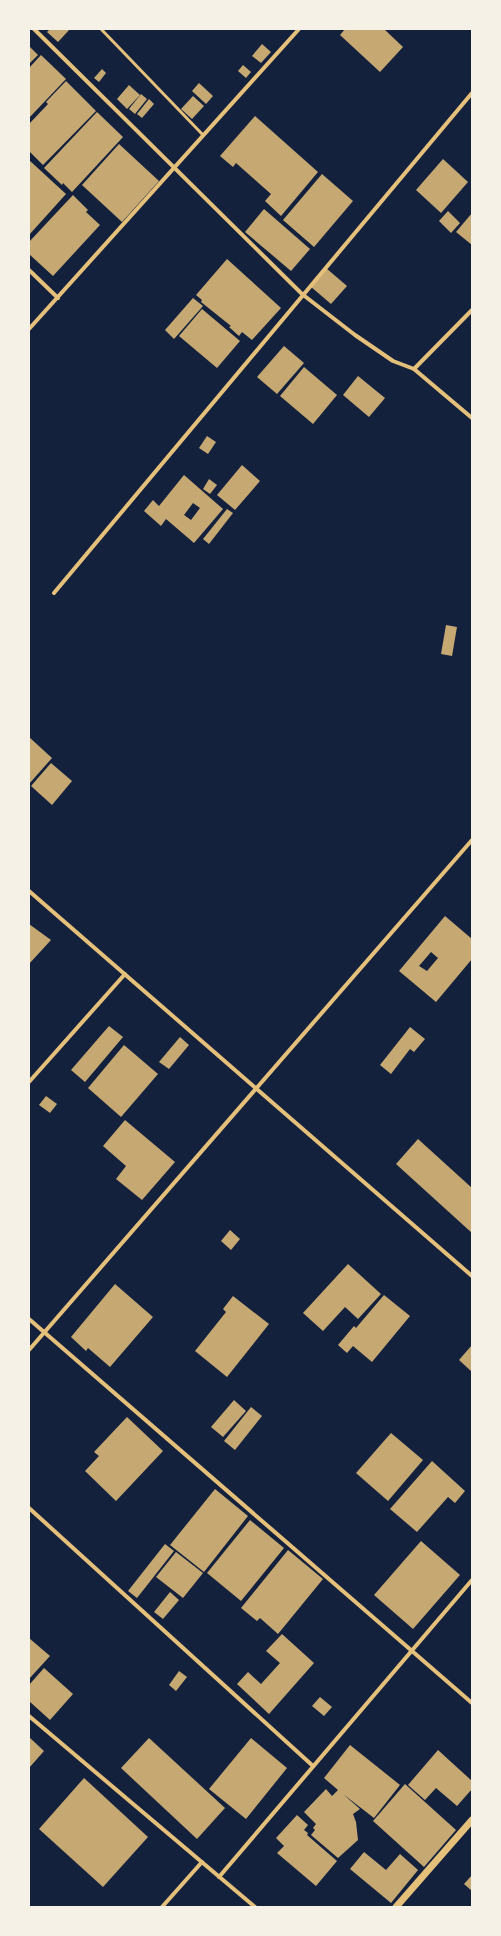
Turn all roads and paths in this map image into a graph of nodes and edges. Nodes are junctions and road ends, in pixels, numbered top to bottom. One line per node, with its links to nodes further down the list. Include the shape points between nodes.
1 (34, 29): 6 (street)
2 (100, 29): 5 (lane)
3 (298, 29): 5 (street)
4 (472, 93): 8 (street)
5 (203, 135): 6 (street)
6 (174, 168): 8 (street); 9 (street)
7 (29, 270): 9 (street)
8 (302, 294): 12 (street, via 361,340); 14 (street)
9 (58, 298): 11 (street)
10 (472, 310): 12 (street)
11 (29, 329)
12 (414, 370): 13 (street)
13 (472, 418)
14 (54, 593)
15 (472, 841): 19 (street)
16 (29, 891): 17 (street)
17 (125, 974): 18 (street); 19 (street)
18 (29, 1082)
19 (256, 1088): 20 (street); 22 (street)
20 (472, 1276)
21 (29, 1319): 22 (street)
22 (44, 1332): 23 (street); 26 (street)
23 (29, 1350)
24 (29, 1508): 29 (street)
25 (472, 1580): 26 (street)
26 (412, 1651): 27 (street); 29 (street)
27 (472, 1703)
28 (29, 1716): 31 (street)
29 (313, 1766): 32 (street)
30 (472, 1820): 35 (street)
31 (202, 1862): 32 (street); 33 (street)
32 (219, 1876): 34 (street)
33 (162, 1907)
34 (255, 1907)
35 (396, 1907)

